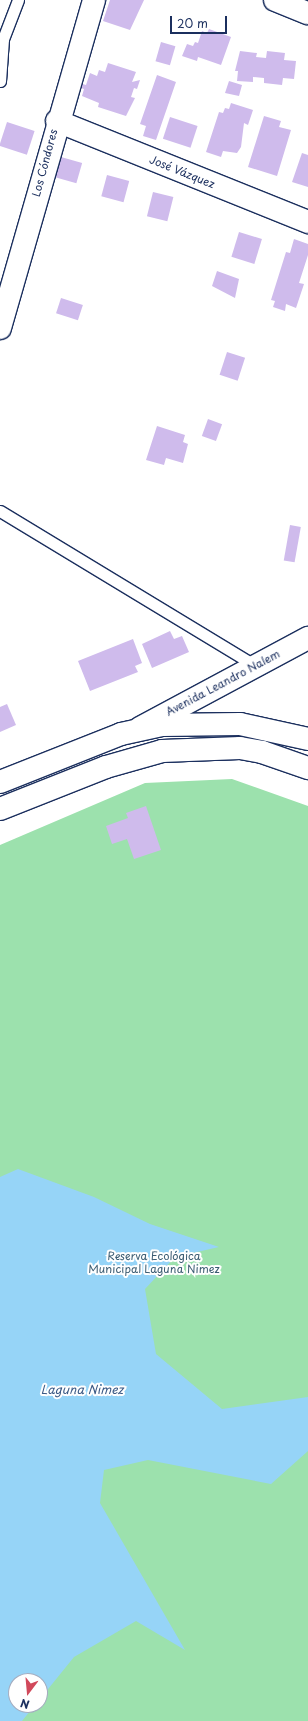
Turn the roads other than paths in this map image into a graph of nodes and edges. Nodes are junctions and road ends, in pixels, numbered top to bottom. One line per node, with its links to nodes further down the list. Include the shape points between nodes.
1 (18, 0): 5 (lane, via 3,39)
2 (94, 0): 6 (street, Los Cóndores)
3 (275, 0): 4 (street)
4 (308, 12)
5 (0, 81)
6 (57, 122): 7 (street, José Vázquez); 8 (street, Los Cóndores)
7 (308, 222)
8 (0, 328)
9 (0, 512): 11 (lane)
10 (308, 638): 11 (street, Avenida Leandro Nalem)
11 (254, 665): 12 (street, Avenida Leandro Nalem)
12 (138, 729): 13 (street, via 214,723 264,728); 15 (street)
13 (308, 739): 14 (street)
14 (305, 766): 16 (street, via 262,752 240,748 162,751 106,766)
15 (0, 782)
16 (0, 809)

